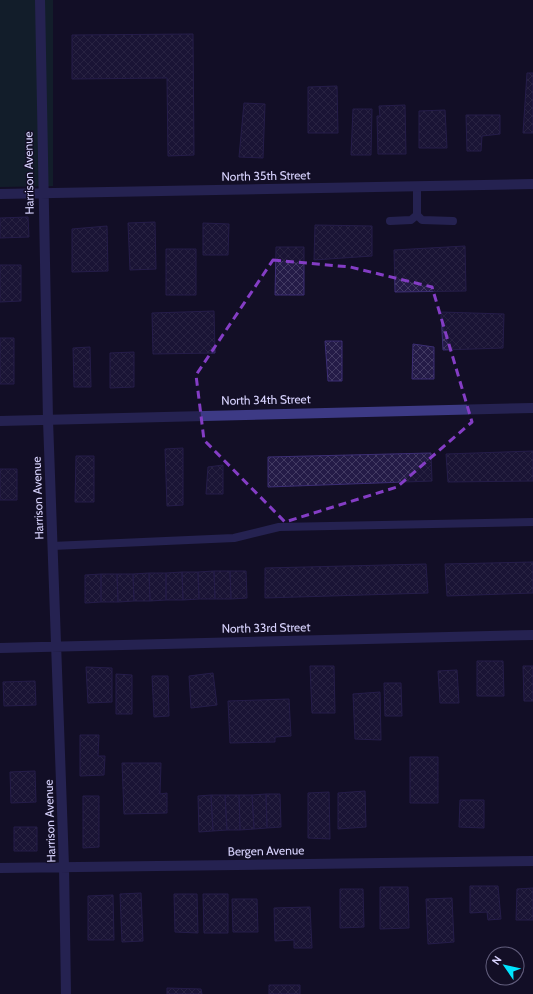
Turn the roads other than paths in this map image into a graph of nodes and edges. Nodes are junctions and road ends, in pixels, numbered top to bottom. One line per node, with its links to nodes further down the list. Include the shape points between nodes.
1 (40, 0): 5 (street, Harrison Avenue)
2 (533, 184): 3 (street, North 35th Street)
3 (417, 186): 5 (street, North 35th Street); 6 (lane)
4 (0, 194): 5 (street, North 35th Street)
5 (43, 194): 10 (street, Harrison Avenue)
6 (417, 215): 7 (lane, via 411,220); 8 (lane, via 422,220)
7 (390, 221)
8 (453, 221)
9 (533, 408): 10 (street, North 34th Street)
10 (48, 420): 11 (street, North 34th Street); 13 (street, Harrison Avenue)
11 (0, 421)
12 (533, 522): 13 (lane, via 280,527 234,538)
13 (52, 546): 15 (street, Harrison Avenue)
14 (533, 635): 15 (street, North 33rd Street)
15 (56, 647): 16 (street, North 33rd Street); 18 (street, Harrison Avenue)
16 (0, 648)
17 (533, 861): 18 (street, Bergen Avenue)
18 (64, 866): 19 (street, Bergen Avenue); 20 (street, Harrison Avenue)
19 (0, 868)
20 (66, 994)

